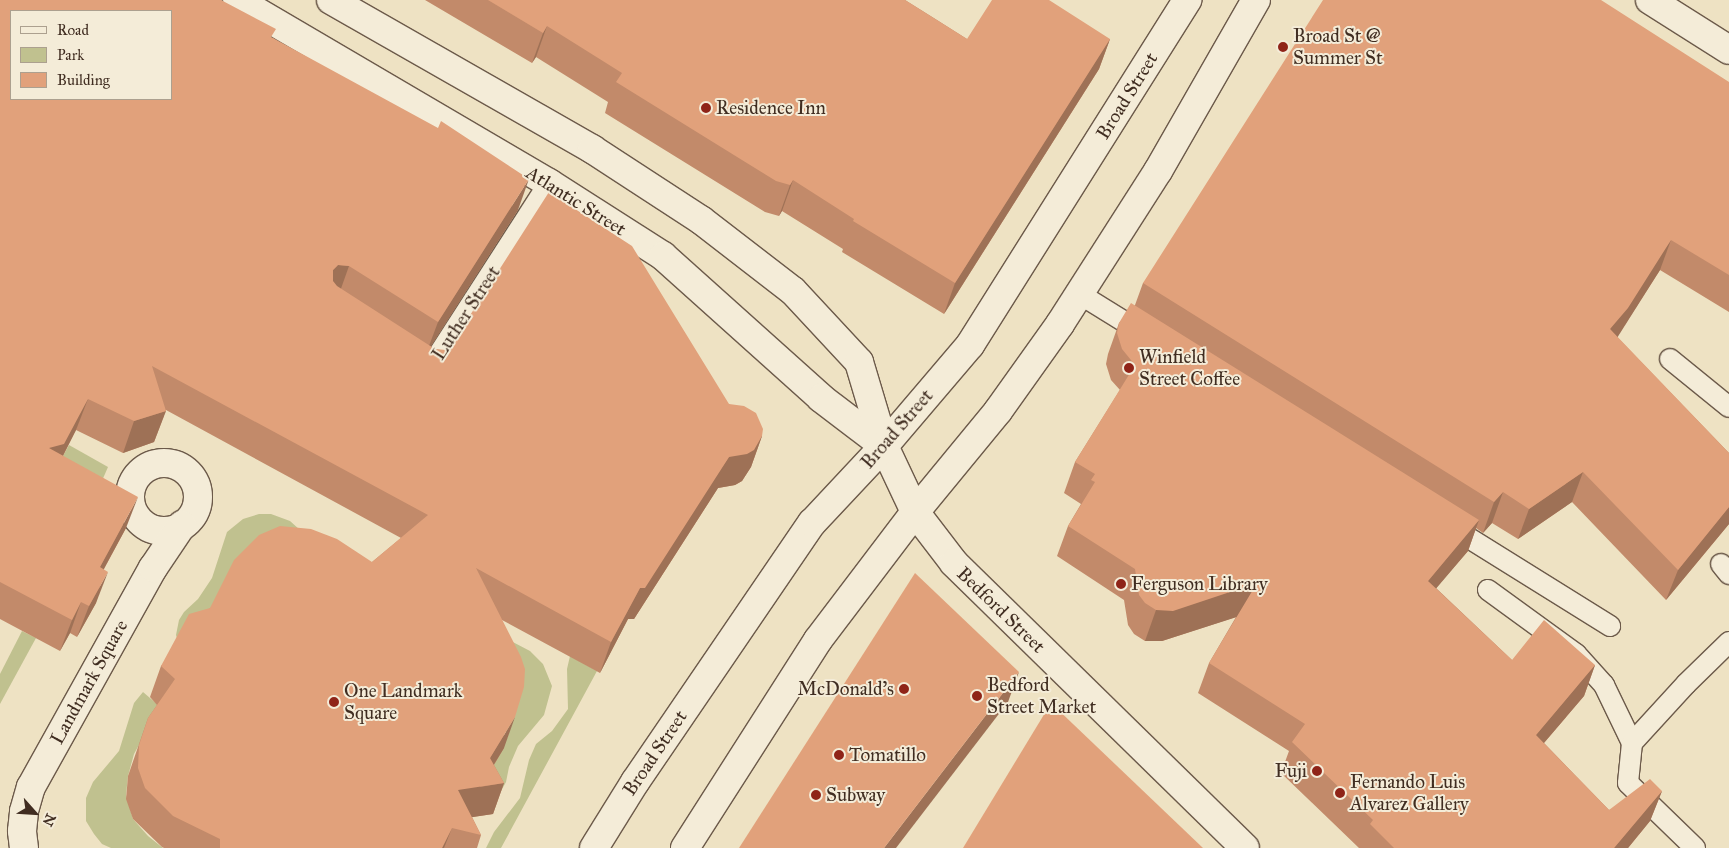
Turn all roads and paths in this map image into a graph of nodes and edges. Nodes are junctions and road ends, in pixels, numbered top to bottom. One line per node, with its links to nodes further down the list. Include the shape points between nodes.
1 (237, 0): 7 (main road, Atlantic Street)
2 (331, 0): 13 (main road, Atlantic Street, via 592,149 700,220 793,291 859,362)
3 (1187, 0): 13 (main road, Broad Street, via 970,345)
4 (1256, 0): 8 (main road, via 1158,171)
5 (1650, 0): 6 (main road)
6 (1729, 50)
7 (549, 183): 11 (lane, Luther Street, via 430,370); 13 (main road, Atlantic Street, via 663,256 821,398)
8 (1078, 293): 9 (lane); 14 (main road, via 998,411)
9 (1162, 345)
10 (1670, 359): 12 (lane)
11 (414, 360)
12 (1729, 407)
13 (884, 446): 14 (main road, Atlantic Street); 22 (main road, Broad Street, via 812,523 635,782)
14 (915, 512): 23 (main road, via 818,640); 24 (main road, Bedford Street, via 954,563)
15 (1432, 515): 18 (lane)
16 (182, 525): 21 (main road, Landmark Square, via 152,568 31,787 24,811)
17 (1488, 590): 20 (lane, via 1576,654 1604,685)
18 (1610, 626)
19 (1729, 642): 20 (lane)
20 (1632, 743): 25 (lane, via 1628,783)
21 (24, 848)
22 (594, 848)
23 (685, 848)
24 (1245, 848)
25 (1695, 848)

